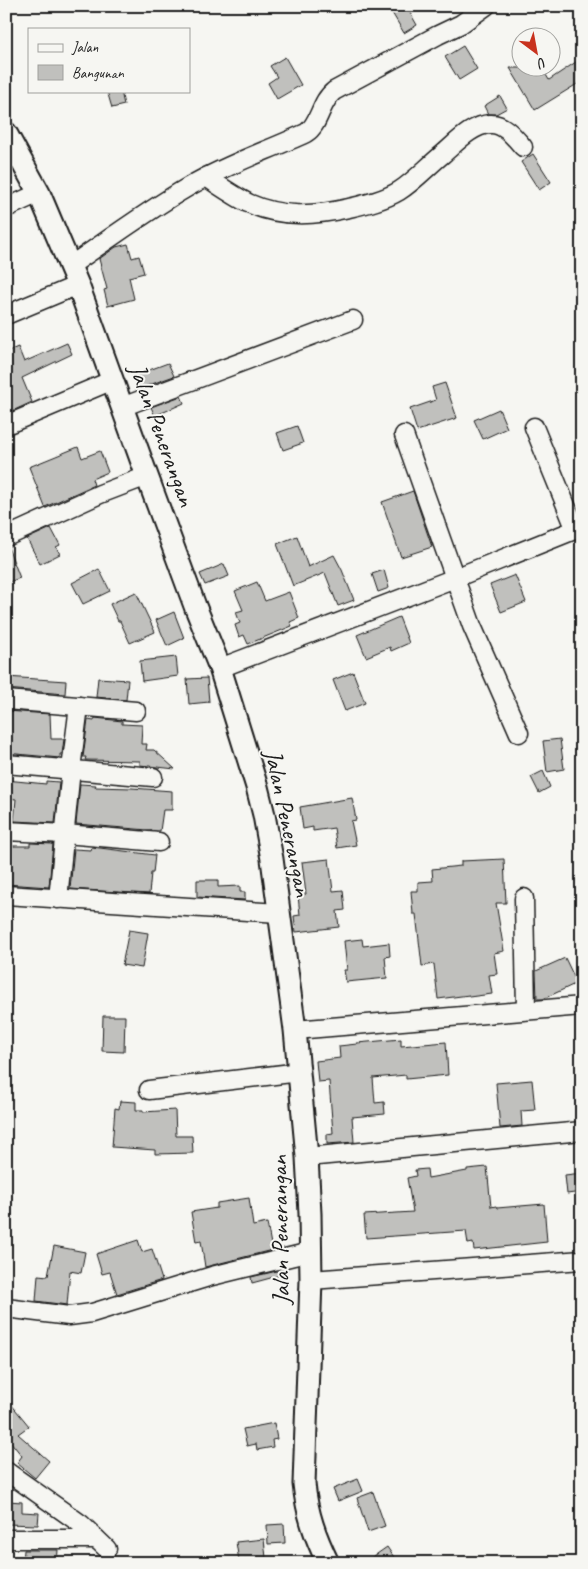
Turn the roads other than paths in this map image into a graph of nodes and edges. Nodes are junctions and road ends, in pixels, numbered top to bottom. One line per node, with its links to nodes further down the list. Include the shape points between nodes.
1 (486, 6): 4 (street, via 461,24 334,91 326,99 309,132)
2 (6, 133): 5 (street, Jalan Penerangan)
3 (523, 147): 4 (street, via 501,126 491,123 476,127 401,190 369,203 317,215 283,213 248,203)
4 (206, 177): 7 (street, via 136,220)
5 (39, 193): 6 (street); 7 (street, Jalan Penerangan)
6 (6, 208)
7 (74, 276): 8 (street); 10 (street, Jalan Penerangan)
8 (6, 315)
9 (353, 320): 11 (street)
10 (113, 380): 11 (street, Jalan Penerangan); 12 (street)
11 (122, 407): 15 (street, Jalan Penerangan)
12 (6, 425)
13 (534, 427): 16 (street)
14 (404, 435): 18 (street)
15 (147, 476): 17 (street); 19 (street, Jalan Penerangan)
16 (579, 528): 18 (street)
17 (6, 537)
18 (455, 578): 19 (street); 23 (street, via 482,652)
19 (220, 668): 33 (street, Jalan Penerangan, via 259,796)
20 (6, 700): 21 (street)
21 (78, 706): 22 (street); 25 (street)
22 (136, 711)
23 (519, 733)
24 (6, 764): 25 (street)
25 (70, 770): 26 (street); 28 (street)
26 (152, 777)
27 (6, 831): 28 (street)
28 (65, 834): 29 (street); 32 (street)
29 (159, 842)
30 (6, 895): 32 (street)
31 (524, 898): 35 (street)
32 (58, 899): 33 (street)
33 (279, 913): 36 (street, Jalan Penerangan)
34 (582, 1006): 35 (street)
35 (526, 1010): 36 (street)
36 (296, 1030): 37 (street, Jalan Penerangan)
37 (300, 1072): 38 (street); 40 (street, Jalan Penerangan)
38 (150, 1090)
39 (582, 1131): 40 (street)
40 (307, 1157): 41 (street, Jalan Penerangan)
41 (310, 1252): 43 (street, Jalan Penerangan); 44 (street, via 212,1276 92,1313 69,1316)
42 (582, 1260): 43 (street)
43 (310, 1280): 47 (street, Jalan Penerangan, via 304,1484 310,1521)
44 (6, 1308)
45 (6, 1471): 46 (street, via 81,1524 102,1544)
46 (6, 1540)
47 (328, 1563)

